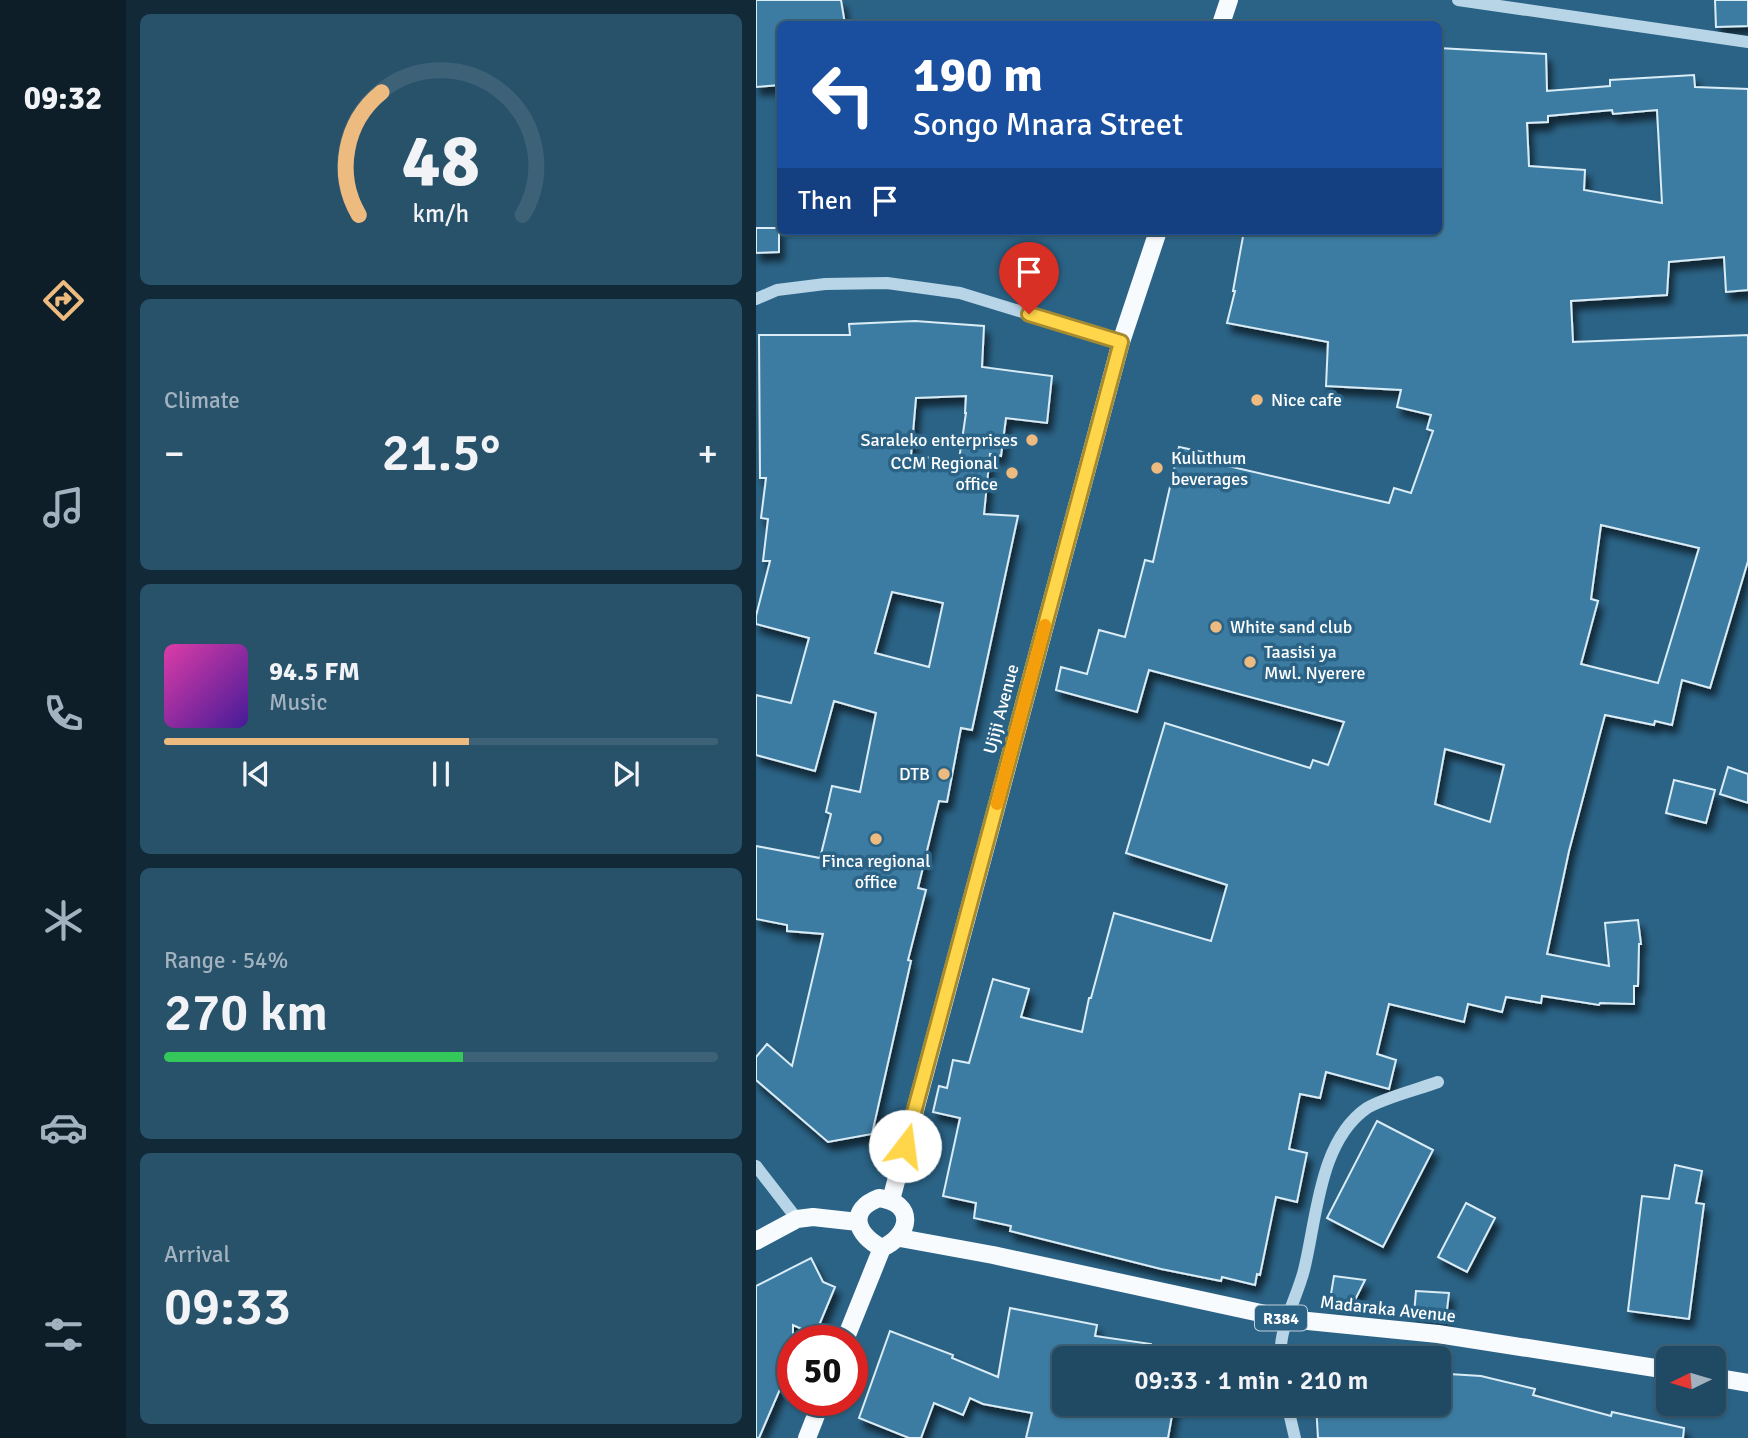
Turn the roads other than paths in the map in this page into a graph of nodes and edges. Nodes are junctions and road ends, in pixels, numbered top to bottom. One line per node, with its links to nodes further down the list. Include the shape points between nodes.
1 (1228, 0): 3 (main road)
2 (1458, 0): 4 (street)
3 (1222, 21)
4 (1748, 42)
5 (1157, 235): 7 (main road, Ujiji Avenue)
6 (756, 299): 7 (street, via 777,290 887,283 960,293)
7 (1121, 342): 10 (main road, Ujiji Avenue)
8 (1438, 1082): 16 (street, via 1369,1107 1349,1125 1331,1155)
9 (756, 1166): 11 (street)
10 (891, 1200): 12 (main road, via 869,1202); 13 (main road, via 905,1217)
11 (797, 1219): 12 (main road); 14 (main road)
12 (858, 1222): 15 (main road, via 868,1242)
13 (900, 1238): 15 (main road); 16 (main road, Madaraka Avenue / R384)
14 (756, 1241)
15 (882, 1248): 17 (main road)
16 (1288, 1320): 18 (street); 19 (main road, Madaraka Avenue / R384, via 1438,1334)
17 (851, 1325)
18 (1281, 1346)
19 (1656, 1368)
20 (1726, 1379): 21 (main road)
21 (1748, 1383)
22 (816, 1416): 24 (main road)
23 (1290, 1416): 25 (street)
24 (807, 1438)
25 (1295, 1438)

